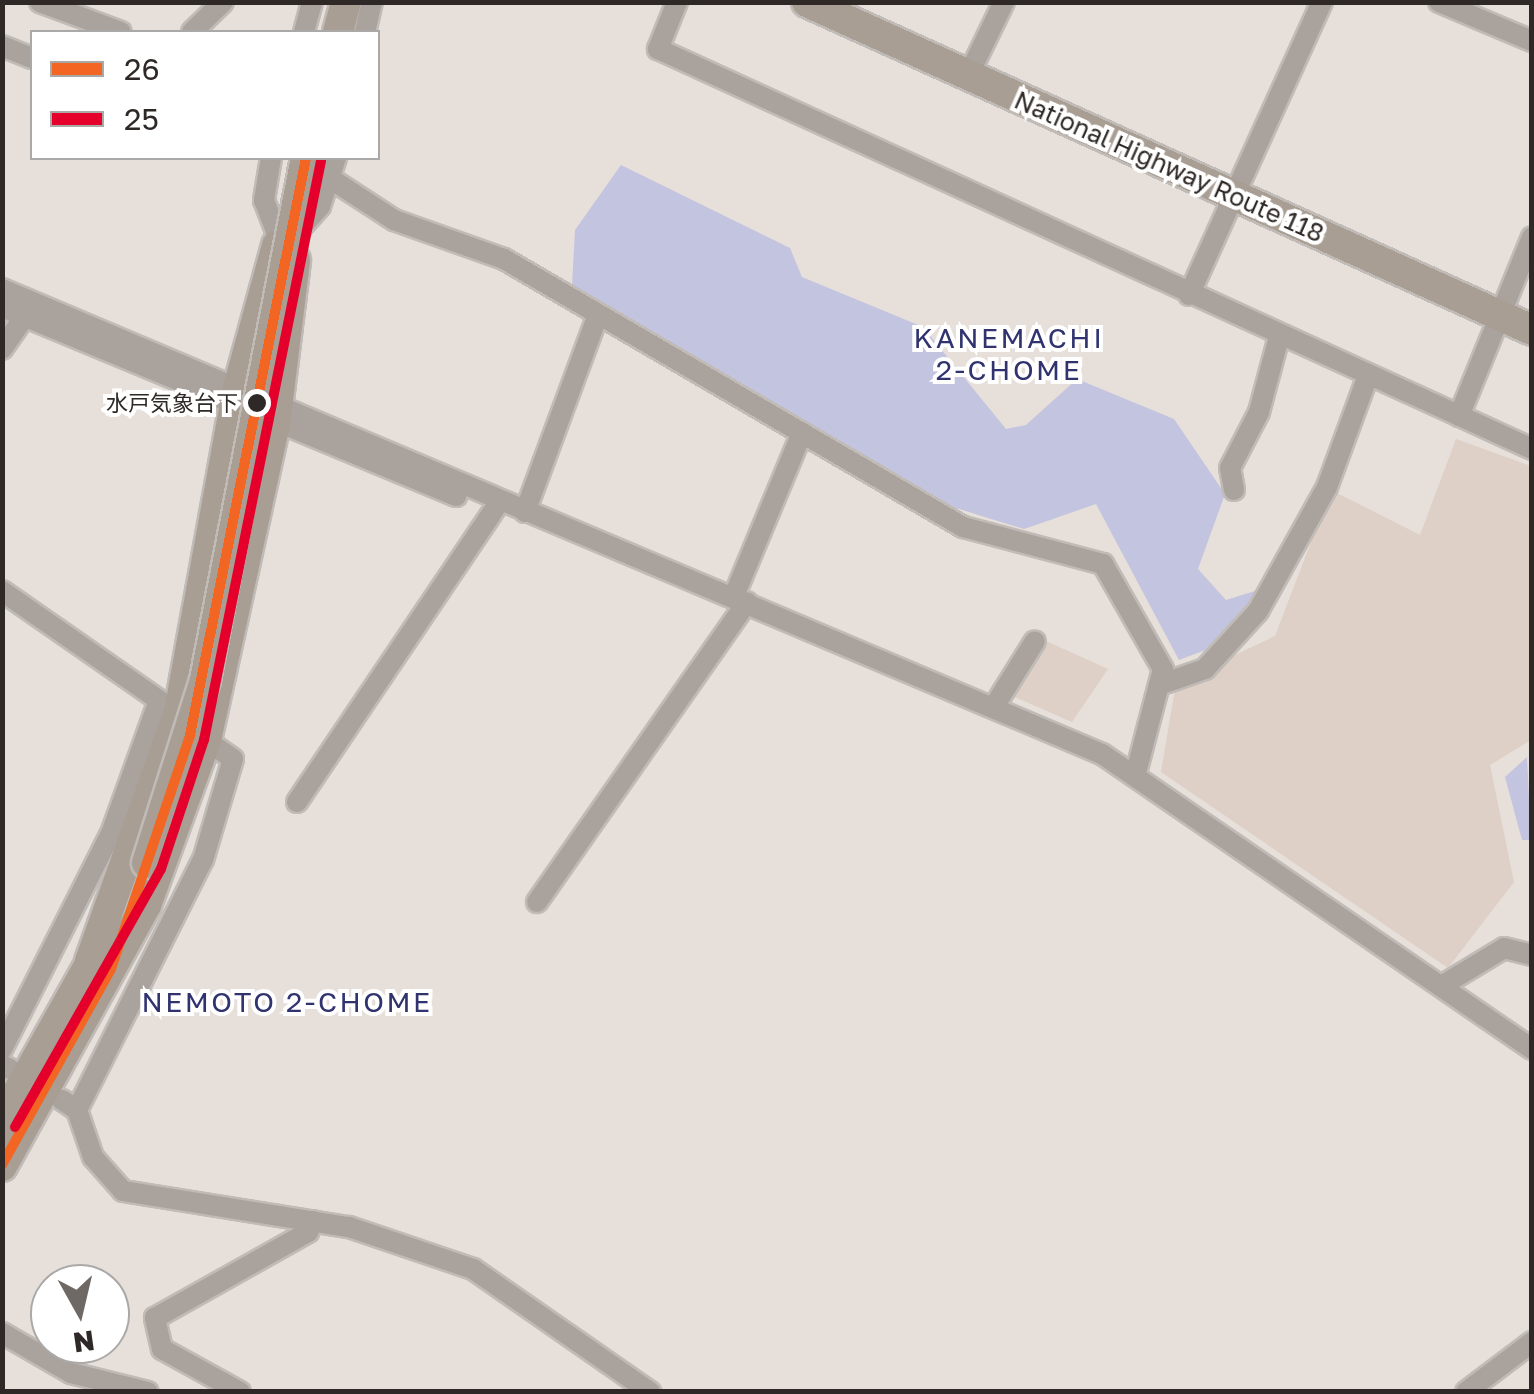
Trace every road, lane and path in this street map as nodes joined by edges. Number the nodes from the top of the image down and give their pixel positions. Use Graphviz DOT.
graph roads {
  1 [pos="40,2"];
  2 [pos="223,2"];
  3 [pos="312,2"];
  4 [pos="345,2"];
  5 [pos="372,2"];
  6 [pos="677,2"];
  7 [pos="807,2"];
  8 [pos="1004,2"];
  9 [pos="1322,2"];
  10 [pos="1439,2"];
  11 [pos="116,30"];
  12 [pos="194,30"];
  13 [pos="305,30"];
  14 [pos="338,30"];
  15 [pos="365,30"];
  16 [pos="1532,41"];
  17 [pos="2,46"];
  18 [pos="30,57"];
  19 [pos="968,76"];
  20 [pos="270,160"];
  21 [pos="304,160"];
  22 [pos="304,160"];
  23 [pos="336,160"];
  24 [pos="331,179"];
  25 [pos="1238,199"];
  26 [pos="287,236"];
  27 [pos="1532,237"];
  28 [pos="2,289"];
  29 [pos="1189,295"];
  30 [pos="2,307"];
  31 [pos="598,315"];
  32 [pos="1499,315"];
  33 [pos="25,316"];
  34 [pos="1532,330"];
  35 [pos="1279,337"];
  36 [pos="2,349"];
  37 [pos="1367,378"];
  38 [pos="236,398"];
  39 [pos="277,415"];
  40 [pos="1459,416"];
  41 [pos="802,434"];
  42 [pos="1532,449"];
  43 [pos="1234,490"];
  44 [pos="495,509"];
  45 [pos="524,512"];
  46 [pos="634,554"];
  47 [pos="2,591"];
  48 [pos="741,599"];
  49 [pos="1035,641"];
  50 [pos="1159,685"];
  51 [pos="995,706"];
  52 [pos="168,708"];
  53 [pos="206,740"];
  54 [pos="1136,773"];
  55 [pos="298,802"];
  56 [pos="537,902"];
  57 [pos="1532,955"];
  58 [pos="100,965"];
  59 [pos="1443,984"];
  60 [pos="1532,1050"];
  61 [pos="5,1061"];
  62 [pos="2,1120"];
  63 [pos="2,1166"];
  64 [pos="313,1221"];
  65 [pos="2,1333"];
  66 [pos="1532,1342"];
  67 [pos="148,1392"];
  68 [pos="240,1392"];
  69 [pos="650,1392"];
  70 [pos="1466,1392"];
  1 -- 11 [label="street"];
  2 -- 12 [label="street"];
  3 -- 13 [label="street"];
  4 -- 14 [label="highway"];
  5 -- 15 [label="street"];
  6 -- 29 [label="street"];
  7 -- 19 [label="highway, National Highway Route 118"];
  8 -- 19 [label="street"];
  9 -- 25 [label="street"];
  10 -- 16 [label="street"];
  17 -- 18 [label="street"];
  19 -- 25 [label="highway, National Highway Route 118"];
  20 -- 26 [label="street"];
  21 -- 26 [label="highway"];
  22 -- 58 [label="highway, bridge"];
  23 -- 24 [label="street"];
  24 -- 26 [label="street"];
  24 -- 31 [label="street"];
  25 -- 29 [label="street"];
  25 -- 32 [label="highway, National Highway Route 118"];
  26 -- 38 [label="highway"];
  26 -- 39 [label="highway"];
  27 -- 32 [label="street"];
  28 -- 38 [label="street"];
  29 -- 35 [label="street"];
  30 -- 33 [label="street"];
  31 -- 41 [label="street"];
  31 -- 45 [label="street"];
  32 -- 34 [label="highway, National Highway Route 118"];
  32 -- 40 [label="street"];
  33 -- 36 [label="street"];
  33 -- 38 [label="street"];
  35 -- 37 [label="street"];
  35 -- 43 [label="street"];
  37 -- 40 [label="street"];
  37 -- 50 [label="street"];
  38 -- 39 [label="street"];
  38 -- 52 [label="highway"];
  39 -- 44 [label="street"];
  39 -- 45 [label="street"];
  39 -- 53 [label="highway"];
  40 -- 42 [label="street"];
  41 -- 48 [label="street"];
  41 -- 50 [label="street"];
  44 -- 46 [label="street"];
  44 -- 55 [label="street"];
  45 -- 46 [label="street"];
  46 -- 48 [label="street"];
  47 -- 52 [label="street"];
  48 -- 51 [label="street"];
  48 -- 56 [label="street"];
  49 -- 51 [label="street"];
  50 -- 54 [label="street"];
  51 -- 54 [label="street"];
  52 -- 58 [label="highway"];
  52 -- 61 [label="street"];
  53 -- 58 [label="highway"];
  53 -- 64 [label="street"];
  54 -- 59 [label="street"];
  57 -- 59 [label="street"];
  58 -- 62 [label="highway"];
  58 -- 63 [label="highway"];
  59 -- 60 [label="street"];
  64 -- 68 [label="street"];
  64 -- 69 [label="street"];
  65 -- 67 [label="street"];
  66 -- 70 [label="street"];
}
